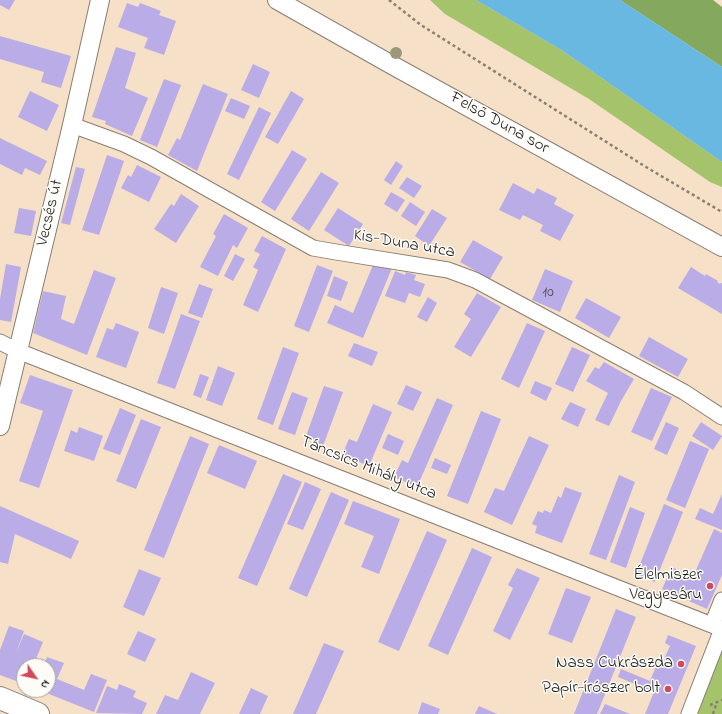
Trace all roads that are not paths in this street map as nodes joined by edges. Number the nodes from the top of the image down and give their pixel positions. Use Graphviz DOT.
graph roads {
  1 [pos="100,0"];
  2 [pos="277,0"];
  3 [pos="72,125"];
  4 [pos="722,247"];
  5 [pos="0,342"];
  6 [pos="18,351"];
  7 [pos="722,417"];
  8 [pos="0,426"];
  9 [pos="722,600"];
  10 [pos="718,628"];
  11 [pos="0,698"];
  12 [pos="38,714"];
  13 [pos="689,714"];
  1 -- 3 [label="street, Vecsés út"];
  2 -- 4 [label="street, Felső Duna sor"];
  3 -- 6 [label="street, Vecsés út"];
  3 -- 7 [label="street, Kis-Duna utca"];
  5 -- 6 [label="street, Táncsics Mihály utca"];
  6 -- 8 [label="street, Vecsés út"];
  6 -- 10 [label="street, Táncsics Mihály utca"];
  9 -- 10 [label="street"];
  10 -- 13 [label="street"];
  11 -- 12 [label="main road"];
}
